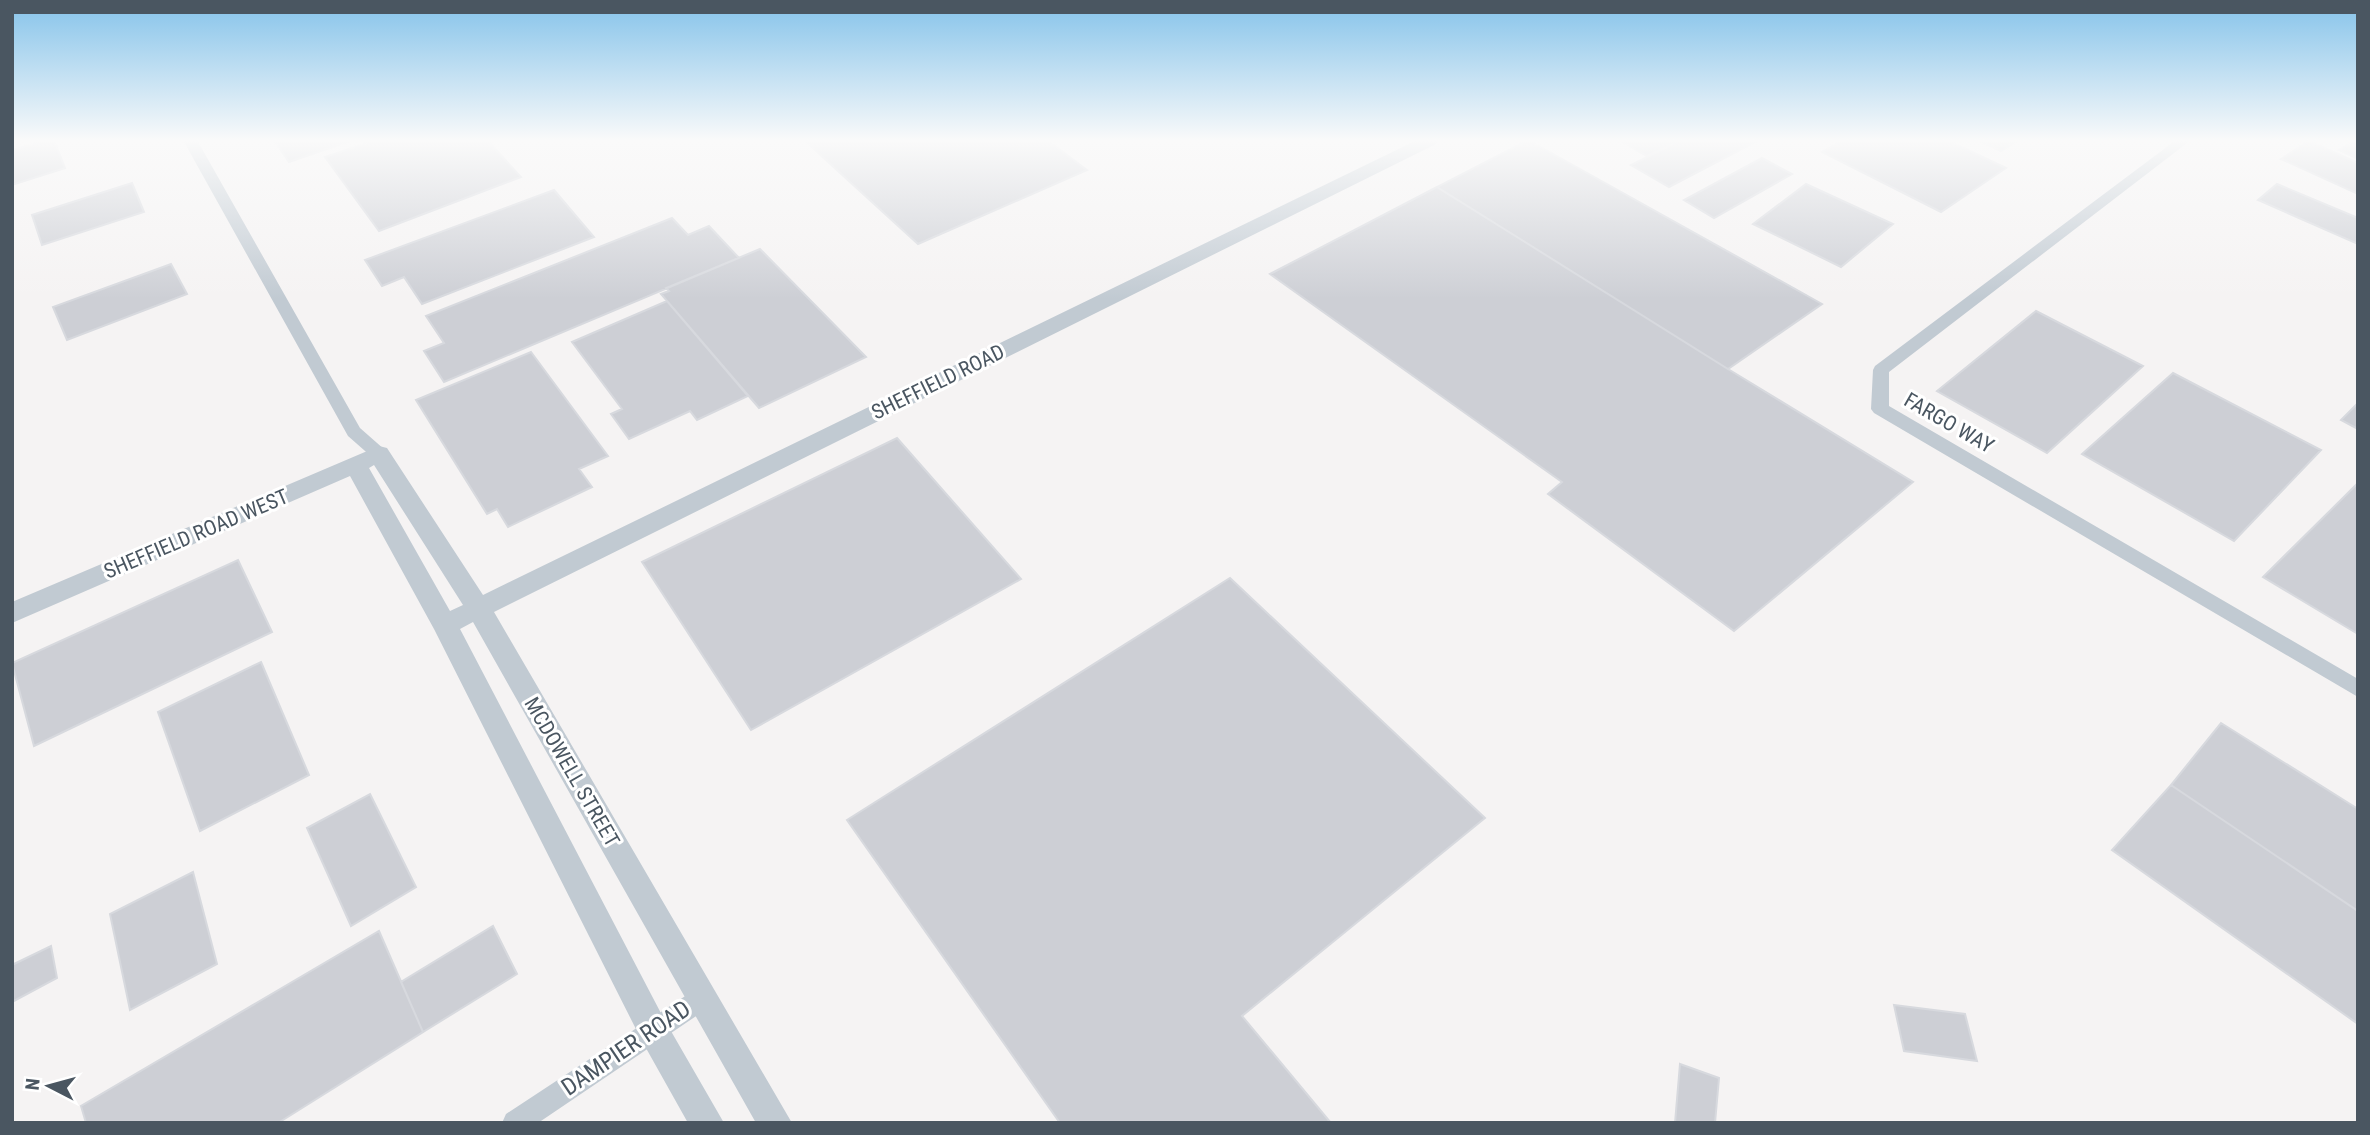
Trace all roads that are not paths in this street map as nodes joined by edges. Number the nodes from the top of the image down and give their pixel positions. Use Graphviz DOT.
graph roads {
  1 [pos="220,193"];
  2 [pos="1322,193"];
  3 [pos="2114,193"];
  4 [pos="368,459"];
  5 [pos="478,608"];
  6 [pos="12,613"];
  7 [pos="445,625"];
  8 [pos="2358,689"];
  9 [pos="702,997"];
  10 [pos="653,1030"];
  11 [pos="515,1123"];
  12 [pos="707,1123"];
  13 [pos="775,1123"];
  1 -- 4 [label="street, MCDOWELL STREET"];
  2 -- 5 [label="street, SHEFFIELD ROAD"];
  3 -- 8 [label="street, FARGO WAY"];
  4 -- 5 [label="street, MCDOWELL STREET"];
  4 -- 6 [label="street, SHEFFIELD ROAD WEST"];
  4 -- 7 [label="street, MCDOWELL STREET"];
  5 -- 7 [label="street, SHEFFIELD ROAD"];
  5 -- 9 [label="street, MCDOWELL STREET"];
  7 -- 10 [label="street, MCDOWELL STREET"];
  9 -- 10 [label="street, DAMPIER ROAD"];
  9 -- 13 [label="street, MCDOWELL STREET"];
  10 -- 11 [label="street, DAMPIER ROAD"];
  10 -- 12 [label="street, MCDOWELL STREET"];
}
